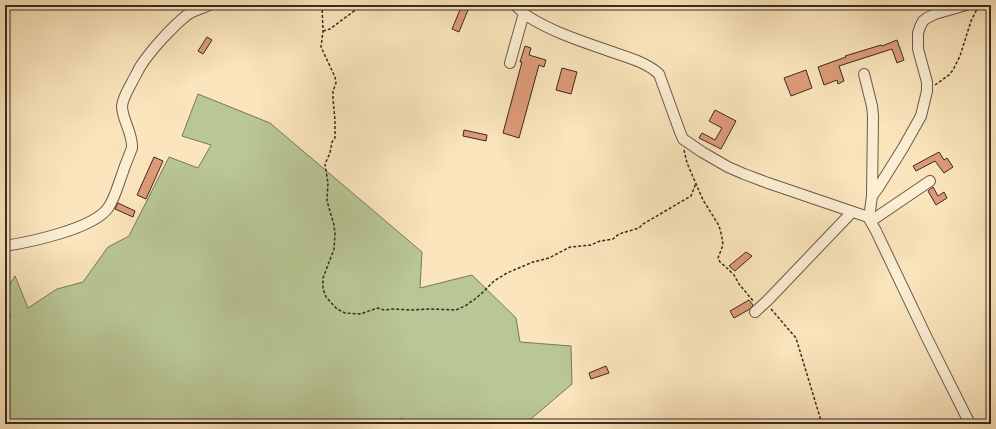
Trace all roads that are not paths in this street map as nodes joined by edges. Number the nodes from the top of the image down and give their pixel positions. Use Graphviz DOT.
graph roads {
  1 [pos="210,5"];
  2 [pos="515,5"];
  3 [pos="966,5"];
  4 [pos="524,13"];
  5 [pos="510,63"];
  6 [pos="864,74"];
  7 [pos="930,181"];
  8 [pos="872,196"];
  9 [pos="852,212"];
  10 [pos="869,219"];
  11 [pos="5,246"];
  12 [pos="757,310"];
  13 [pos="970,424"];
  1 -- 11 [label="street"];
  2 -- 4 [label="street"];
  3 -- 8 [label="street"];
  4 -- 5 [label="street"];
  4 -- 9 [label="street"];
  6 -- 8 [label="street"];
  7 -- 10 [label="street"];
  8 -- 10 [label="street"];
  9 -- 10 [label="street"];
  9 -- 12 [label="street"];
  10 -- 13 [label="street"];
}
